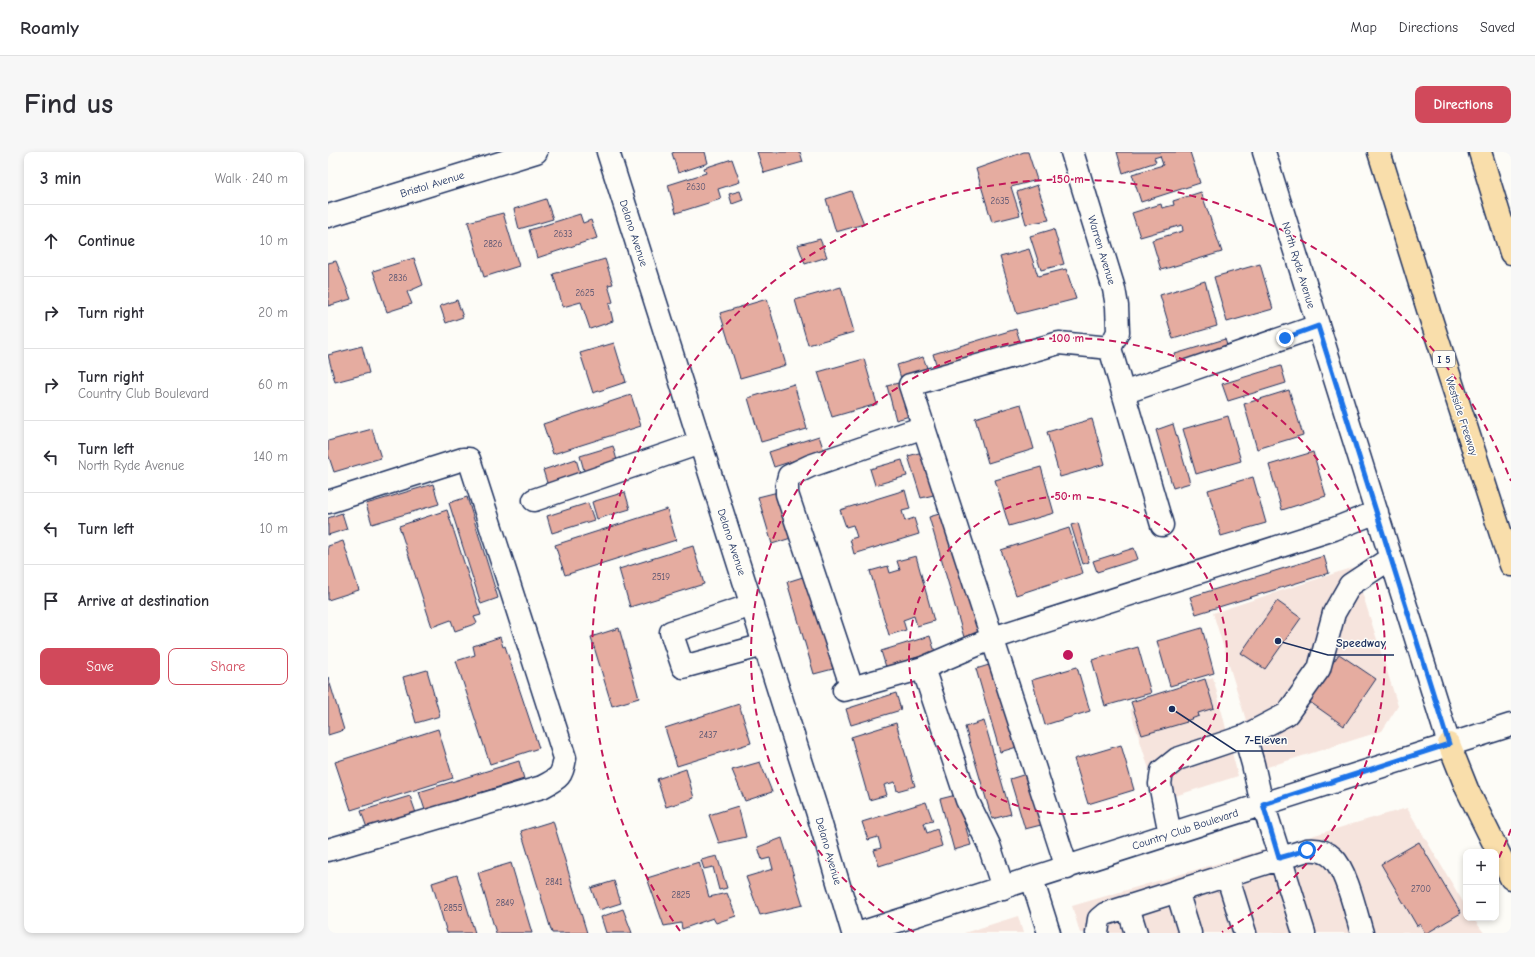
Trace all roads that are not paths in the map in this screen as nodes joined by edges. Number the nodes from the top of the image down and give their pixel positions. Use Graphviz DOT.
graph roads {
  1 [pos="536,152"];
  2 [pos="608,152"];
  3 [pos="1072,152"];
  4 [pos="1264,152"];
  5 [pos="1379,152"];
  6 [pos="1480,152"];
  7 [pos="328,216"];
  8 [pos="1511,253"];
  9 [pos="1318,326"];
  10 [pos="1110,348"];
  11 [pos="1123,393"];
  12 [pos="924,427"];
  13 [pos="700,443"];
  14 [pos="534,500"];
  15 [pos="328,502"];
  16 [pos="1377,512"];
  17 [pos="1162,524"];
  18 [pos="1391,558"];
  19 [pos="1511,565"];
  20 [pos="752,605"];
  21 [pos="993,638"];
  22 [pos="764,645"];
  23 [pos="923,668"];
  24 [pos="1511,725"];
  25 [pos="1245,736"];
  26 [pos="1449,744"];
  27 [pos="1263,804"];
  28 [pos="1170,834"];
  29 [pos="328,850"];
  30 [pos="1279,858"];
  31 [pos="1068,868"];
  32 [pos="1227,875"];
  33 [pos="1511,878"];
  34 [pos="1032,879"];
  35 [pos="1002,888"];
  36 [pos="1177,891"];
  37 [pos="1128,907"];
  38 [pos="1098,926"];
  39 [pos="853,933"];
  40 [pos="860,933"];
  41 [pos="1049,933"];
  42 [pos="1136,933"];
  43 [pos="1190,933"];
  44 [pos="1245,933"];
  45 [pos="1304,933"];
  46 [pos="1362,933"];
  1 -- 7 [label="street, Bristol Avenue"];
  2 -- 13 [label="street, Delano Avenue"];
  3 -- 10 [label="street, Warren Avenue"];
  4 -- 9 [label="street, North Ryde Avenue"];
  5 -- 19 [label="highway, Westside Freeway / I 5"];
  6 -- 8 [label="highway"];
  9 -- 11 [label="street"];
  9 -- 16 [label="street, North Ryde Avenue"];
  10 -- 11 [label="street"];
  10 -- 12 [label="street"];
  11 -- 17 [label="street"];
  12 -- 21 [label="street"];
  12 -- 23 [label="street"];
  13 -- 14 [label="street"];
  13 -- 20 [label="street, Delano Avenue"];
  15 -- 29 [label="street"];
  16 -- 18 [label="street, North Ryde Avenue"];
  16 -- 21 [label="street"];
  18 -- 25 [label="street"];
  18 -- 26 [label="street, North Ryde Avenue"];
  20 -- 22 [label="street, Delano Avenue"];
  20 -- 22 [label="street"];
  21 -- 23 [label="street"];
  21 -- 31 [label="street"];
  22 -- 39 [label="street, Delano Avenue"];
  23 -- 35 [label="street"];
  24 -- 26 [label="street, Country Club Boulevard"];
  25 -- 27 [label="street"];
  25 -- 28 [label="street"];
  26 -- 27 [label="street, Country Club Boulevard"];
  26 -- 33 [label="highway"];
  27 -- 28 [label="street, Country Club Boulevard"];
  27 -- 30 [label="street"];
  28 -- 31 [label="street, Country Club Boulevard"];
  30 -- 32 [label="street"];
  30 -- 45 [label="street"];
  30 -- 46 [label="street"];
  31 -- 34 [label="street, Country Club Boulevard"];
  32 -- 36 [label="street"];
  32 -- 44 [label="street"];
  34 -- 35 [label="street, Country Club Boulevard"];
  34 -- 41 [label="street"];
  35 -- 40 [label="street, Country Club Boulevard"];
  36 -- 37 [label="street"];
  36 -- 43 [label="street"];
  37 -- 38 [label="street"];
  37 -- 42 [label="street"];
}
